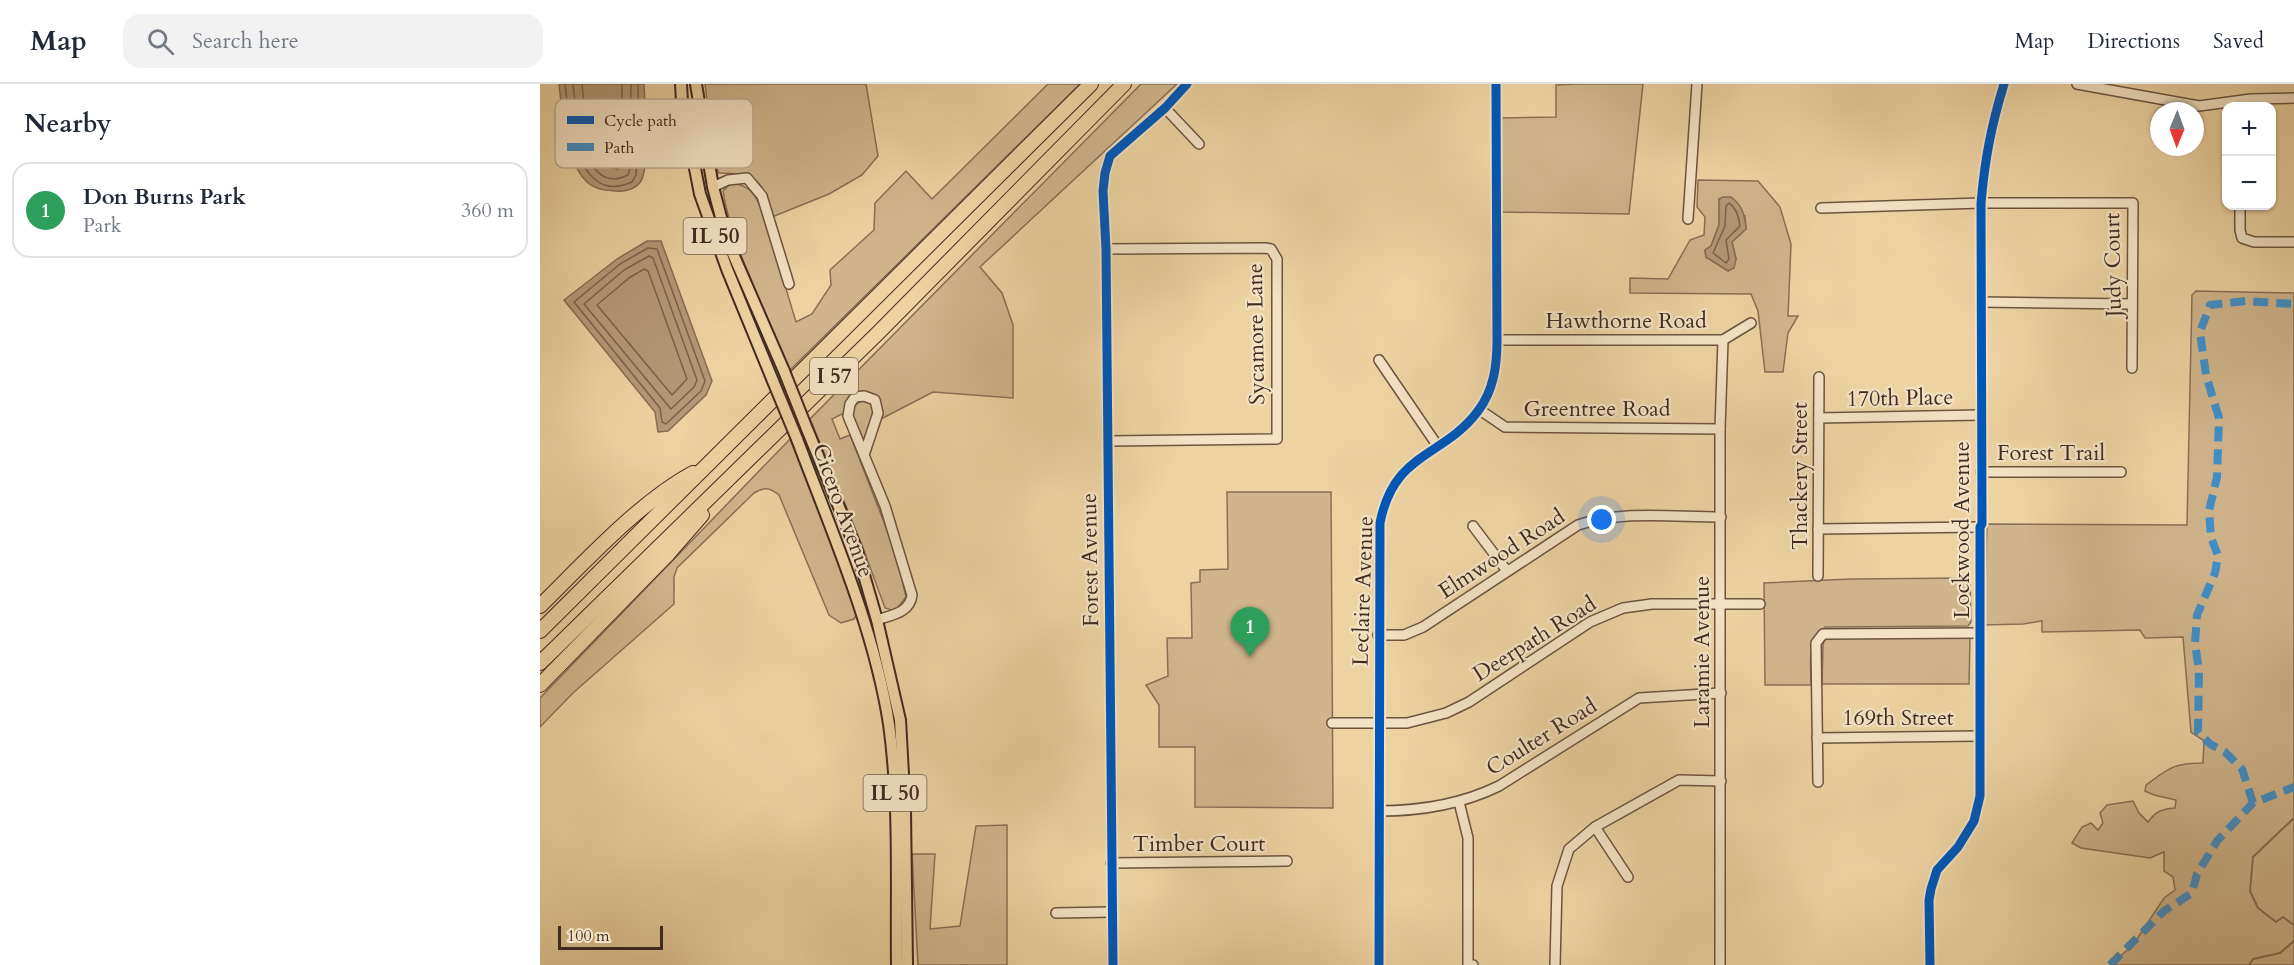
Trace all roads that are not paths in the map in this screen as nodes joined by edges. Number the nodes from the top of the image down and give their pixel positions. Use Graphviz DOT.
graph roads {
  1 [pos="681,84"];
  2 [pos="696,84"];
  3 [pos="1091,84"];
  4 [pos="1124,84"];
  5 [pos="1187,84"];
  6 [pos="1496,84"];
  7 [pos="1697,84"];
  8 [pos="2004,84"];
  9 [pos="2077,84"];
  10 [pos="682,99"];
  11 [pos="698,99"];
  12 [pos="2294,99"];
  13 [pos="2254,102"];
  14 [pos="2222,104"];
  15 [pos="1165,108"];
  16 [pos="1199,144"];
  17 [pos="695,168"];
  18 [pos="710,168"];
  19 [pos="713,187"];
  20 [pos="1982,203"];
  21 [pos="1821,208"];
  22 [pos="2240,210"];
  23 [pos="1688,219"];
  24 [pos="2294,242"];
  25 [pos="1106,249"];
  26 [pos="789,284"];
  27 [pos="1981,302"];
  28 [pos="2132,304"];
  29 [pos="1751,322"];
  30 [pos="1497,340"];
  31 [pos="1723,340"];
  32 [pos="1379,360"];
  33 [pos="2132,368"];
  34 [pos="1819,377"];
  35 [pos="1480,410"];
  36 [pos="1981,415"];
  37 [pos="1819,418"];
  38 [pos="779,429"];
  39 [pos="1720,429"];
  40 [pos="1108,441"];
  41 [pos="1437,445"];
  42 [pos="864,455"];
  43 [pos="706,467"];
  44 [pos="1981,472"];
  45 [pos="2121,472"];
  46 [pos="1721,517"];
  47 [pos="1473,526"];
  48 [pos="1980,527"];
  49 [pos="1818,529"];
  50 [pos="1507,571"];
  51 [pos="1818,576"];
  52 [pos="1720,604"];
  53 [pos="1760,604"];
  54 [pos="540,606"];
  55 [pos="877,620"];
  56 [pos="864,625"];
  57 [pos="540,631"];
  58 [pos="1980,633"];
  59 [pos="1378,635"];
  60 [pos="540,663"];
  61 [pos="540,687"];
  62 [pos="1721,693"];
  63 [pos="1332,723"];
  64 [pos="1379,723"];
  65 [pos="1979,736"];
  66 [pos="1817,738"];
  67 [pos="1721,781"];
  68 [pos="1818,782"];
  69 [pos="1459,802"];
  70 [pos="1379,811"];
  71 [pos="1595,827"];
  72 [pos="1287,861"];
  73 [pos="1112,863"];
  74 [pos="1628,877"];
  75 [pos="1112,912"];
  76 [pos="1056,913"];
  77 [pos="897,965"];
  78 [pos="907,965"];
  79 [pos="1113,965"];
  80 [pos="1379,965"];
  81 [pos="1468,965"];
  82 [pos="1473,965"];
  83 [pos="1555,965"];
  84 [pos="1720,965"];
  85 [pos="1930,965"];
  1 -- 10 [label="main road, Cicero Avenue / IL 50, bridge"];
  2 -- 11 [label="main road, Cicero Avenue / IL 50"];
  3 -- 43 [label="highway, I 57"];
  4 -- 38 [label="highway, I 57"];
  5 -- 15 [label="street"];
  6 -- 30 [label="street, Leclaire Avenue"];
  7 -- 23 [label="street"];
  8 -- 20 [label="street, Lockwood Avenue"];
  9 -- 14 [label="street"];
  12 -- 13 [label="street"];
  15 -- 16 [label="street"];
  15 -- 25 [label="street, Forest Avenue"];
  17 -- 56 [label="main road, Cicero Avenue / IL 50, bridge"];
  18 -- 19 [label="main road, Cicero Avenue / IL 50"];
  19 -- 26 [label="street"];
  19 -- 55 [label="main road, Cicero Avenue / IL 50, bridge"];
  20 -- 21 [label="street"];
  20 -- 27 [label="street, Lockwood Avenue"];
  20 -- 28 [label="street, Judy Court"];
  22 -- 24 [label="street"];
  25 -- 40 [label="street, Forest Avenue"];
  25 -- 40 [label="street, Sycamore Lane"];
  27 -- 28 [label="street"];
  27 -- 36 [label="street, Lockwood Avenue"];
  28 -- 33 [label="street, Judy Court"];
  29 -- 31 [label="street, Hawthorne Road"];
  30 -- 31 [label="street, Hawthorne Road"];
  30 -- 35 [label="street, Leclaire Avenue"];
  31 -- 39 [label="street, Laramie Avenue"];
  32 -- 41 [label="street"];
  34 -- 37 [label="street, Thackery Street"];
  35 -- 39 [label="street, Greentree Road"];
  35 -- 41 [label="street, Leclaire Avenue"];
  36 -- 37 [label="street, 170th Place"];
  36 -- 44 [label="street, Lockwood Avenue"];
  37 -- 49 [label="street, Thackery Street"];
  38 -- 60 [label="highway, I 57"];
  38 -- 61 [label="highway"];
  39 -- 46 [label="street, Laramie Avenue"];
  40 -- 73 [label="street, Forest Avenue"];
  41 -- 59 [label="street, Leclaire Avenue"];
  42 -- 42 [label="street"];
  42 -- 55 [label="street"];
  43 -- 54 [label="highway"];
  43 -- 57 [label="highway, I 57"];
  44 -- 45 [label="street, Forest Trail"];
  44 -- 48 [label="street, Lockwood Avenue"];
  46 -- 50 [label="street, Elmwood Road"];
  46 -- 52 [label="street, Laramie Avenue"];
  47 -- 50 [label="street"];
  48 -- 49 [label="street"];
  48 -- 58 [label="street, Lockwood Avenue"];
  49 -- 51 [label="street, Thackery Street"];
  50 -- 59 [label="street, Elmwood Road"];
  52 -- 53 [label="street, Deerpath Road"];
  52 -- 62 [label="street, Laramie Avenue"];
  52 -- 64 [label="street, Deerpath Road"];
  55 -- 56 [label="main road"];
  55 -- 78 [label="main road, Cicero Avenue / IL 50"];
  56 -- 77 [label="main road, Cicero Avenue / IL 50"];
  58 -- 65 [label="street, Lockwood Avenue"];
  58 -- 66 [label="street"];
  59 -- 64 [label="street, Leclaire Avenue"];
  62 -- 67 [label="street, Laramie Avenue"];
  62 -- 69 [label="street, Coulter Road"];
  63 -- 64 [label="street, Deerpath Road"];
  64 -- 70 [label="street, Leclaire Avenue"];
  65 -- 66 [label="street, 169th Street"];
  65 -- 85 [label="street, Lockwood Avenue"];
  66 -- 68 [label="street"];
  67 -- 71 [label="street"];
  67 -- 84 [label="street, Laramie Avenue"];
  69 -- 70 [label="street, Coulter Road"];
  69 -- 81 [label="street"];
  70 -- 80 [label="street, Leclaire Avenue"];
  71 -- 74 [label="street"];
  71 -- 83 [label="street"];
  72 -- 73 [label="street, Timber Court"];
  73 -- 75 [label="street, Forest Avenue"];
  75 -- 76 [label="street"];
  75 -- 79 [label="street, Forest Avenue"];
  81 -- 82 [label="street"];
}
